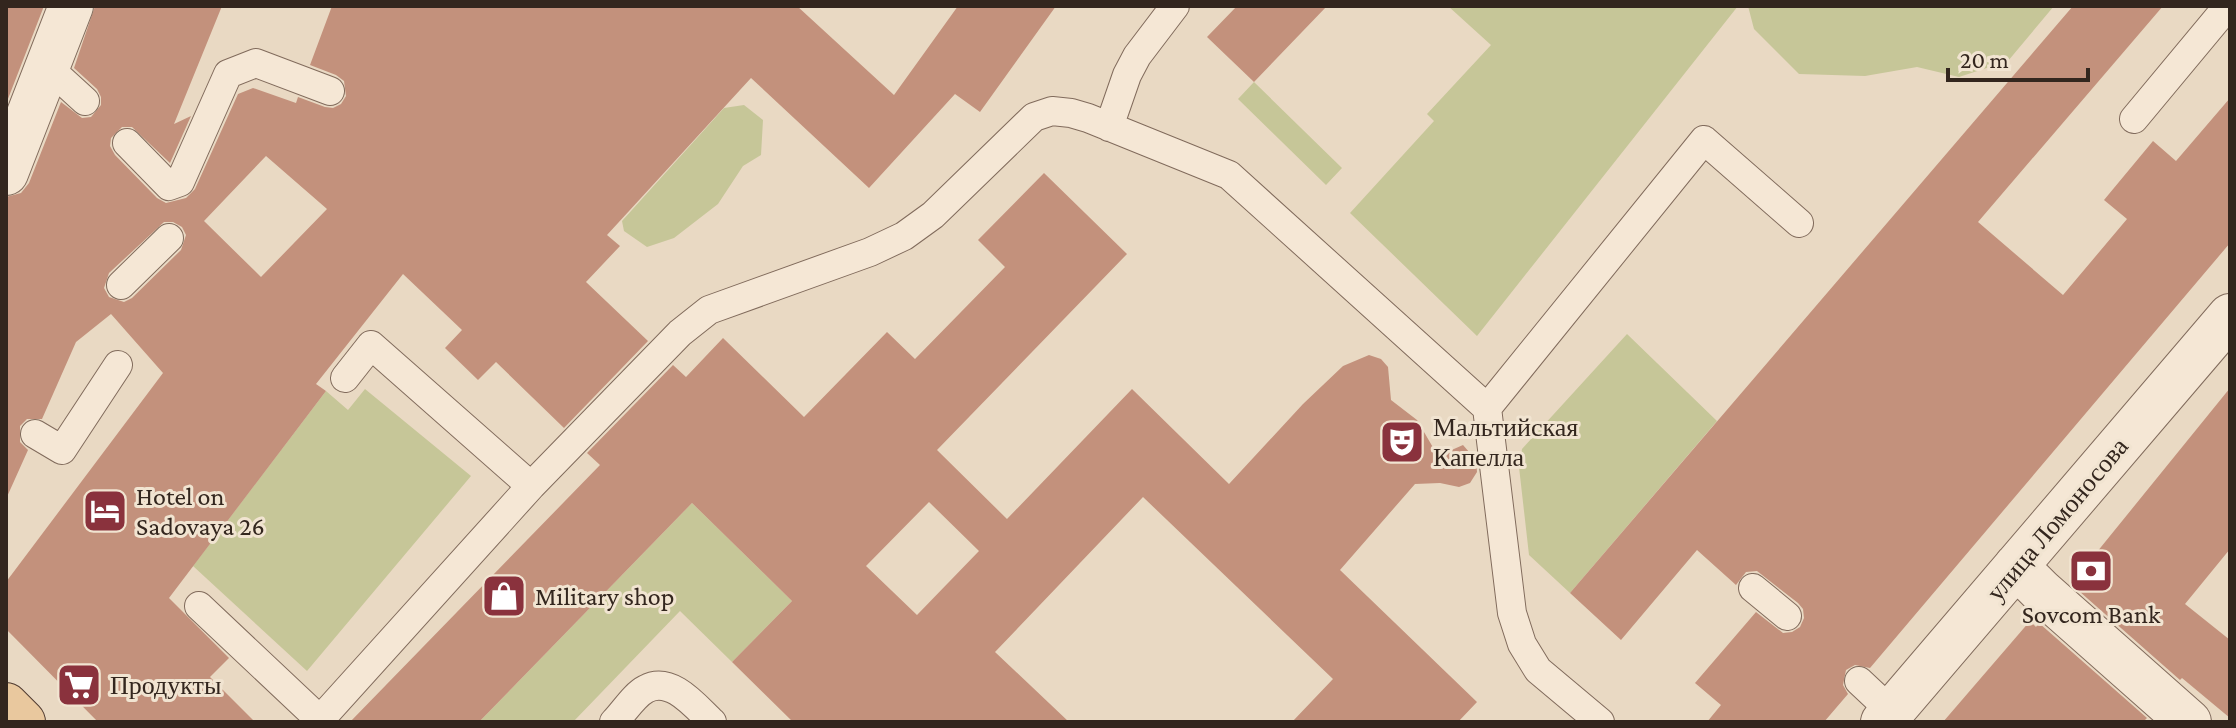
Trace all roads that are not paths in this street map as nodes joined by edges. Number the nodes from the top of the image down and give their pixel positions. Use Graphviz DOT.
graph roads {
  1 [pos="71,6"];
  2 [pos="1175,6"];
  3 [pos="2228,6"];
  4 [pos="46,73"];
  5 [pos="330,91"];
  6 [pos="85,101"];
  7 [pos="2134,119"];
  8 [pos="1109,127"];
  9 [pos="127,143"];
  10 [pos="6,173"];
  11 [pos="1799,223"];
  12 [pos="169,238"];
  13 [pos="121,285"];
  14 [pos="2230,316"];
  15 [pos="118,365"];
  16 [pos="345,378"];
  17 [pos="1487,408"];
  18 [pos="35,434"];
  19 [pos="531,486"];
  20 [pos="2016,566"];
  21 [pos="1753,588"];
  22 [pos="199,606"];
  23 [pos="1787,616"];
  24 [pos="1859,681"];
  25 [pos="6,705"];
  26 [pos="1888,717"];
  27 [pos="319,721"];
  28 [pos="1597,721"];
  29 [pos="23,722"];
  30 [pos="614,722"];
  31 [pos="712,722"];
  32 [pos="2189,722"];
  1 -- 4 [label="street"];
  2 -- 8 [label="lane"];
  3 -- 7 [label="lane"];
  4 -- 6 [label="lane"];
  4 -- 10 [label="street"];
  5 -- 9 [label="lane"];
  8 -- 17 [label="lane"];
  8 -- 19 [label="lane"];
  11 -- 17 [label="lane"];
  12 -- 13 [label="lane"];
  14 -- 20 [label="street, улица Ломоносова"];
  15 -- 18 [label="lane"];
  16 -- 19 [label="lane"];
  17 -- 28 [label="lane"];
  19 -- 27 [label="lane"];
  20 -- 26 [label="street, улица Ломоносова"];
  20 -- 32 [label="street"];
  21 -- 23 [label="lane"];
  22 -- 27 [label="lane"];
  24 -- 26 [label="lane"];
  25 -- 29 [label="main road"];
  30 -- 31 [label="lane"];
}
